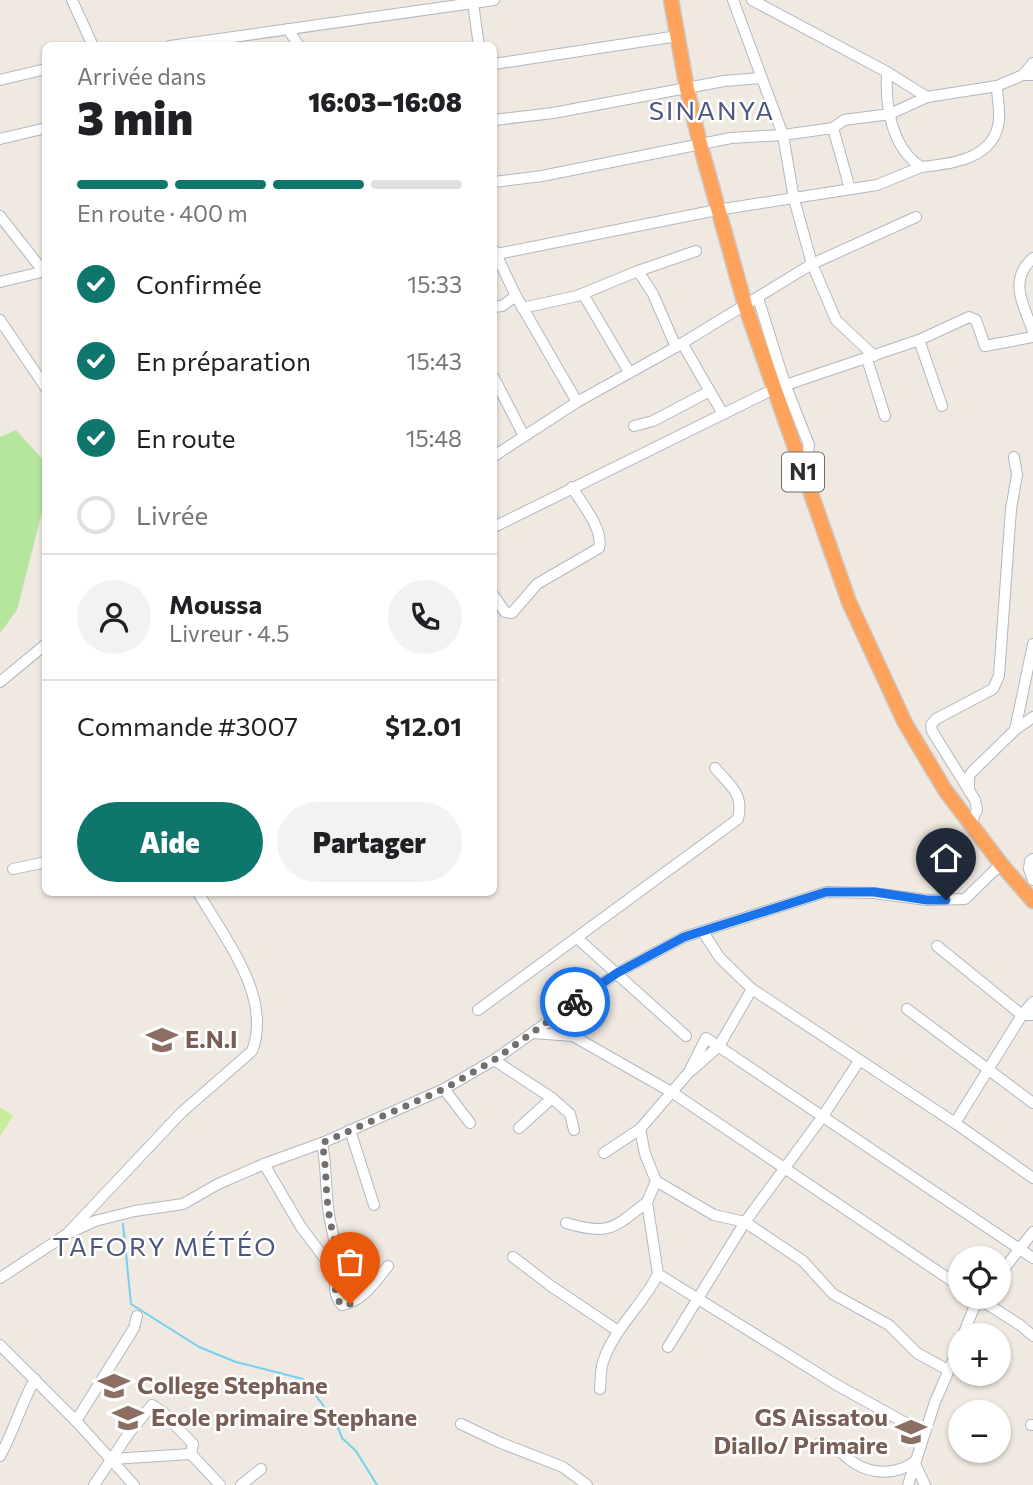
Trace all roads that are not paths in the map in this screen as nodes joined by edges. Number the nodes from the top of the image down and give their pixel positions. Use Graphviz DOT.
graph roads {
  1 [pos="72,0"];
  2 [pos="494,0"];
  3 [pos="671,0"];
  4 [pos="733,0"];
  5 [pos="752,0"];
  6 [pos="472,3"];
  7 [pos="288,29"];
  8 [pos="678,36"];
  9 [pos="91,42"];
  10 [pos="199,42"];
  11 [pos="296,42"];
  12 [pos="478,42"];
  13 [pos="1033,63"];
  14 [pos="497,64"];
  15 [pos="42,70"];
  16 [pos="887,72"];
  17 [pos="1028,75"];
  18 [pos="761,78"];
  19 [pos="0,80"];
  20 [pos="997,86"];
  21 [pos="687,89"];
  22 [pos="927,97"];
  23 [pos="890,114"];
  24 [pos="497,120"];
  25 [pos="833,128"];
  26 [pos="42,129"];
  27 [pos="783,135"];
  28 [pos="0,139"];
  29 [pos="700,144"];
  30 [pos="921,167"];
  31 [pos="497,182"];
  32 [pos="849,189"];
  33 [pos="794,199"];
  34 [pos="717,209"];
  35 [pos="0,216"];
  36 [pos="916,217"];
  37 [pos="696,251"];
  38 [pos="497,252"];
  39 [pos="497,256"];
  40 [pos="1033,258"];
  41 [pos="812,264"];
  42 [pos="42,267"];
  43 [pos="638,271"];
  44 [pos="42,272"];
  45 [pos="0,282"];
  46 [pos="583,294"];
  47 [pos="516,296"];
  48 [pos="758,298"];
  49 [pos="745,306"];
  50 [pos="497,307"];
  51 [pos="522,308"];
  52 [pos="0,320"];
  53 [pos="1033,331"];
  54 [pos="1033,337"];
  55 [pos="919,340"];
  56 [pos="679,345"];
  57 [pos="871,358"];
  58 [pos="629,372"];
  59 [pos="42,382"];
  60 [pos="497,384"];
  61 [pos="779,387"];
  62 [pos="710,391"];
  63 [pos="577,402"];
  64 [pos="942,406"];
  65 [pos="723,414"];
  66 [pos="885,416"];
  67 [pos="634,426"];
  68 [pos="524,436"];
  69 [pos="497,454"];
  70 [pos="1014,457"];
  71 [pos="572,487"];
  72 [pos="497,525"];
  73 [pos="497,600"];
  74 [pos="1033,644"];
  75 [pos="42,647"];
  76 [pos="0,682"];
  77 [pos="1033,716"];
  78 [pos="1015,730"];
  79 [pos="715,768"];
  80 [pos="965,777"];
  81 [pos="970,825"];
  82 [pos="1033,859"];
  83 [pos="42,863"];
  84 [pos="1001,864"];
  85 [pos="13,869"];
  86 [pos="1033,880"];
  87 [pos="1032,895"];
  88 [pos="200,896"];
  89 [pos="703,932"];
  90 [pos="577,938"];
  91 [pos="937,946"];
  92 [pos="617,973"];
  93 [pos="752,989"];
  94 [pos="1033,1002"];
  95 [pos="907,1009"];
  96 [pos="478,1010"];
  97 [pos="1027,1015"];
  98 [pos="533,1033"];
  99 [pos="686,1036"];
  100 [pos="719,1046"];
  101 [pos="494,1060"];
  102 [pos="859,1061"];
  103 [pos="990,1069"];
  104 [pos="444,1089"];
  105 [pos="673,1093"];
  106 [pos="552,1098"];
  107 [pos="1033,1102"];
  108 [pos="823,1116"];
  109 [pos="470,1123"];
  110 [pos="955,1123"];
  111 [pos="519,1128"];
  112 [pos="640,1129"];
  113 [pos="350,1130"];
  114 [pos="574,1130"];
  115 [pos="322,1143"];
  116 [pos="604,1153"];
  117 [pos="264,1164"];
  118 [pos="784,1167"];
  119 [pos="1033,1178"];
  120 [pos="656,1181"];
  121 [pos="647,1202"];
  122 [pos="374,1205"];
  123 [pos="746,1222"];
  124 [pos="566,1223"];
  125 [pos="1033,1232"];
  126 [pos="67,1234"];
  127 [pos="1020,1250"];
  128 [pos="513,1257"];
  129 [pos="1033,1258"];
  130 [pos="1011,1261"];
  131 [pos="388,1266"];
  132 [pos="335,1272"];
  133 [pos="658,1274"];
  134 [pos="0,1278"];
  135 [pos="948,1278"];
  136 [pos="698,1297"];
  137 [pos="996,1309"];
  138 [pos="137,1316"];
  139 [pos="618,1331"];
  140 [pos="1033,1336"];
  141 [pos="0,1345"];
  142 [pos="668,1348"];
  143 [pos="948,1370"];
  144 [pos="35,1379"];
  145 [pos="600,1389"];
  146 [pos="76,1421"];
  147 [pos="461,1424"];
  148 [pos="924,1433"];
  149 [pos="818,1444"];
  150 [pos="191,1454"];
  151 [pos="0,1456"];
  152 [pos="112,1459"];
  153 [pos="914,1462"];
  154 [pos="261,1469"];
  155 [pos="94,1485"];
  156 [pos="134,1485"];
  157 [pos="220,1485"];
  158 [pos="241,1485"];
  159 [pos="587,1485"];
  160 [pos="908,1485"];
  161 [pos="925,1485"];
  1 -- 9 [label="street"];
  2 -- 6 [label="street"];
  3 -- 8 [label="highway, N1"];
  4 -- 18 [label="street"];
  5 -- 16 [label="street"];
  6 -- 7 [label="street"];
  6 -- 12 [label="street"];
  7 -- 10 [label="street"];
  7 -- 11 [label="street"];
  8 -- 14 [label="street"];
  8 -- 21 [label="highway, N1"];
  13 -- 17 [label="street"];
  15 -- 19 [label="street"];
  16 -- 22 [label="street"];
  16 -- 23 [label="street"];
  17 -- 20 [label="street"];
  18 -- 21 [label="street"];
  18 -- 27 [label="street"];
  20 -- 22 [label="street"];
  20 -- 30 [label="street"];
  21 -- 24 [label="street"];
  21 -- 29 [label="highway, N1"];
  22 -- 23 [label="street"];
  23 -- 25 [label="street"];
  23 -- 30 [label="street"];
  25 -- 27 [label="street"];
  25 -- 32 [label="street"];
  26 -- 28 [label="street"];
  27 -- 29 [label="street"];
  27 -- 33 [label="street"];
  29 -- 31 [label="street"];
  29 -- 34 [label="highway, N1"];
  30 -- 32 [label="street"];
  32 -- 33 [label="street"];
  33 -- 34 [label="street"];
  33 -- 41 [label="street"];
  34 -- 38 [label="street"];
  34 -- 49 [label="highway, N1"];
  35 -- 42 [label="street"];
  36 -- 41 [label="street"];
  37 -- 43 [label="street"];
  39 -- 47 [label="street"];
  40 -- 53 [label="street"];
  41 -- 48 [label="street"];
  41 -- 57 [label="street"];
  43 -- 46 [label="street"];
  43 -- 56 [label="street"];
  44 -- 45 [label="street"];
  46 -- 51 [label="street"];
  46 -- 58 [label="street"];
  47 -- 50 [label="street"];
  47 -- 51 [label="street"];
  48 -- 49 [label="street"];
  48 -- 61 [label="street"];
  49 -- 56 [label="street"];
  49 -- 61 [label="highway, N1"];
  51 -- 63 [label="street"];
  52 -- 59 [label="street"];
  54 -- 55 [label="street"];
  55 -- 57 [label="street"];
  55 -- 64 [label="street"];
  56 -- 58 [label="street"];
  56 -- 62 [label="street"];
  57 -- 61 [label="street"];
  57 -- 66 [label="street"];
  58 -- 63 [label="street"];
  60 -- 68 [label="street"];
  61 -- 65 [label="street"];
  61 -- 81 [label="highway, N1"];
  62 -- 65 [label="street"];
  62 -- 67 [label="street"];
  63 -- 68 [label="street"];
  65 -- 71 [label="street"];
  68 -- 69 [label="street"];
  70 -- 80 [label="street"];
  71 -- 72 [label="street"];
  71 -- 73 [label="street"];
  74 -- 78 [label="street"];
  75 -- 76 [label="street"];
  77 -- 78 [label="street"];
  78 -- 80 [label="street"];
  79 -- 90 [label="street"];
  80 -- 81 [label="street"];
  81 -- 84 [label="highway, N1"];
  82 -- 86 [label="street"];
  83 -- 85 [label="street"];
  84 -- 87 [label="highway, N1"];
  84 -- 89 [label="street"];
  88 -- 126 [label="street"];
  89 -- 92 [label="street"];
  89 -- 93 [label="street"];
  90 -- 92 [label="street"];
  90 -- 96 [label="street"];
  91 -- 97 [label="street"];
  92 -- 98 [label="street"];
  92 -- 99 [label="street"];
  93 -- 100 [label="street"];
  93 -- 102 [label="street"];
  94 -- 97 [label="street"];
  95 -- 103 [label="street"];
  97 -- 103 [label="street"];
  98 -- 101 [label="street"];
  98 -- 105 [label="street"];
  100 -- 105 [label="street"];
  100 -- 108 [label="street"];
  101 -- 104 [label="street"];
  101 -- 106 [label="street"];
  102 -- 108 [label="street"];
  102 -- 110 [label="street"];
  103 -- 107 [label="street"];
  103 -- 110 [label="street"];
  104 -- 109 [label="street"];
  104 -- 113 [label="street"];
  105 -- 112 [label="street"];
  105 -- 118 [label="street"];
  106 -- 111 [label="street"];
  106 -- 114 [label="street"];
  108 -- 118 [label="street"];
  108 -- 127 [label="street"];
  110 -- 119 [label="street"];
  112 -- 116 [label="street"];
  112 -- 120 [label="street"];
  113 -- 115 [label="street"];
  113 -- 122 [label="street"];
  115 -- 117 [label="street"];
  115 -- 132 [label="street"];
  117 -- 126 [label="street"];
  117 -- 132 [label="street"];
  118 -- 123 [label="street"];
  118 -- 135 [label="street"];
  120 -- 121 [label="street"];
  120 -- 123 [label="street"];
  121 -- 124 [label="street"];
  121 -- 133 [label="street"];
  123 -- 136 [label="street"];
  123 -- 143 [label="street"];
  125 -- 127 [label="street"];
  126 -- 134 [label="street"];
  127 -- 129 [label="street"];
  127 -- 130 [label="street"];
  128 -- 139 [label="street"];
  131 -- 132 [label="street"];
  133 -- 136 [label="street"];
  133 -- 139 [label="street"];
  136 -- 142 [label="street"];
  136 -- 148 [label="street"];
  137 -- 140 [label="street"];
  138 -- 146 [label="street"];
  139 -- 145 [label="street"];
  141 -- 144 [label="street"];
  143 -- 148 [label="street"];
  144 -- 146 [label="street"];
  144 -- 151 [label="street"];
  146 -- 152 [label="street"];
  147 -- 159 [label="street"];
  148 -- 153 [label="street"];
  149 -- 153 [label="street"];
  150 -- 152 [label="street"];
  150 -- 152 [label="street"];
  150 -- 157 [label="street"];
  152 -- 155 [label="street"];
  152 -- 156 [label="street"];
  153 -- 160 [label="street"];
  153 -- 161 [label="street"];
  154 -- 158 [label="street"];
}
